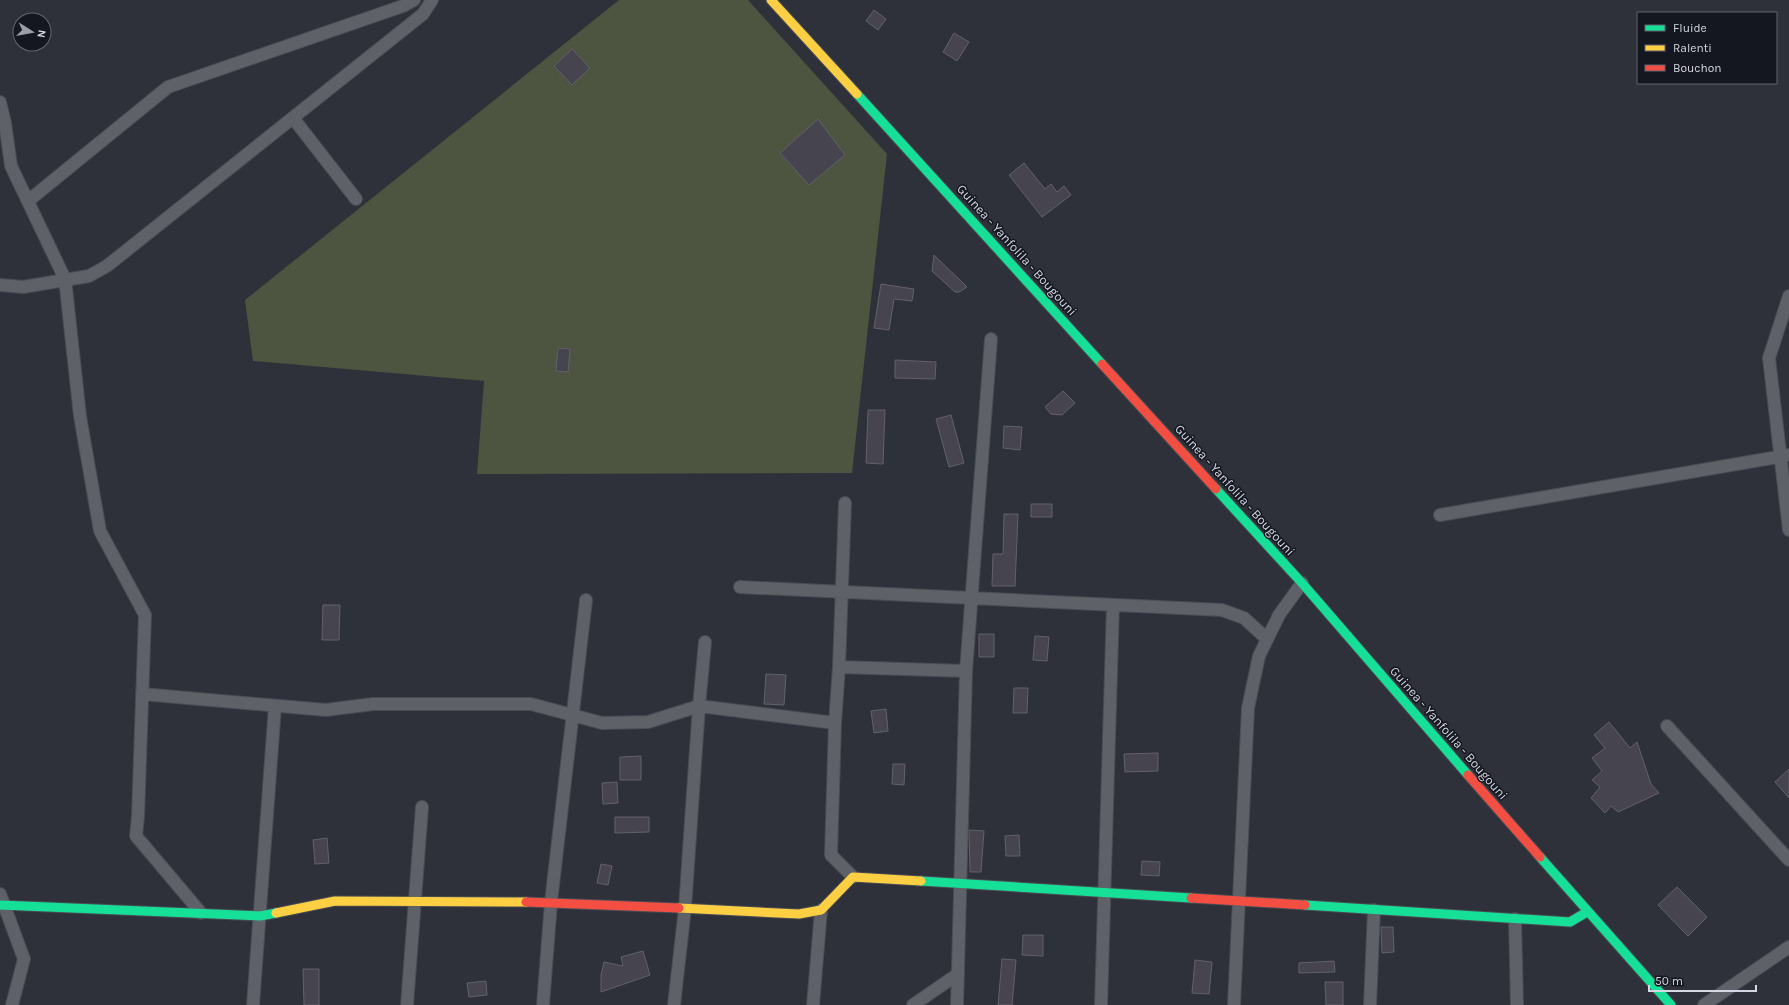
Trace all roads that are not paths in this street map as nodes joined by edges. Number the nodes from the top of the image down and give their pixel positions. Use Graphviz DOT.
graph roads {
  1 [pos="414,0"];
  2 [pos="432,0"];
  3 [pos="771,0"];
  4 [pos="0,102"];
  5 [pos="293,118"];
  6 [pos="0,157"];
  7 [pos="10,166"];
  8 [pos="356,199"];
  9 [pos="28,201"];
  10 [pos="65,279"];
  11 [pos="0,285"];
  12 [pos="1789,296"];
  13 [pos="992,339"];
  14 [pos="1784,456"];
  15 [pos="845,503"];
  16 [pos="1440,515"];
  17 [pos="1789,530"];
  18 [pos="1302,583"];
  19 [pos="740,587"];
  20 [pos="842,591"];
  21 [pos="972,598"];
  22 [pos="586,600"];
  23 [pos="1113,605"];
  24 [pos="1267,639"];
  25 [pos="705,642"];
  26 [pos="839,667"];
  27 [pos="966,671"];
  28 [pos="142,694"];
  29 [pos="275,706"];
  30 [pos="699,706"];
  31 [pos="573,715"];
  32 [pos="834,723"];
  33 [pos="1667,726"];
  34 [pos="422,807"];
  35 [pos="1789,860"];
  36 [pos="853,877"];
  37 [pos="960,884"];
  38 [pos="1103,893"];
  39 [pos="1,901"];
  40 [pos="1239,901"];
  41 [pos="415,902"];
  42 [pos="551,902"];
  43 [pos="685,908"];
  44 [pos="821,910"];
  45 [pos="1374,910"];
  46 [pos="1587,912"];
  47 [pos="201,913"];
  48 [pos="260,916"];
  49 [pos="1516,919"];
  50 [pos="1789,947"];
  51 [pos="958,974"];
  52 [pos="12,1005"];
  53 [pos="253,1005"];
  54 [pos="406,1005"];
  55 [pos="543,1005"];
  56 [pos="674,1005"];
  57 [pos="814,1005"];
  58 [pos="913,1005"];
  59 [pos="957,1005"];
  60 [pos="1100,1005"];
  61 [pos="1234,1005"];
  62 [pos="1370,1005"];
  63 [pos="1517,1005"];
  64 [pos="1671,1005"];
  65 [pos="1704,1005"];
  1 -- 9 [label="street"];
  2 -- 5 [label="street"];
  3 -- 18 [label="street, Guinea - Yanfolila - Bougouni"];
  4 -- 7 [label="street"];
  5 -- 8 [label="street"];
  5 -- 10 [label="street"];
  6 -- 7 [label="street"];
  7 -- 9 [label="street"];
  9 -- 10 [label="street"];
  10 -- 11 [label="street"];
  10 -- 28 [label="street"];
  12 -- 14 [label="street"];
  13 -- 21 [label="street"];
  14 -- 16 [label="street"];
  14 -- 17 [label="street"];
  15 -- 20 [label="street"];
  18 -- 24 [label="street"];
  18 -- 46 [label="street, Guinea - Yanfolila - Bougouni"];
  19 -- 20 [label="street"];
  20 -- 21 [label="street"];
  20 -- 26 [label="street"];
  21 -- 23 [label="street"];
  21 -- 27 [label="street"];
  22 -- 31 [label="street"];
  23 -- 24 [label="street"];
  23 -- 38 [label="street"];
  24 -- 40 [label="street"];
  25 -- 30 [label="street"];
  26 -- 27 [label="street"];
  26 -- 32 [label="street"];
  27 -- 37 [label="street"];
  28 -- 29 [label="street"];
  28 -- 47 [label="street"];
  29 -- 31 [label="street"];
  29 -- 48 [label="street"];
  30 -- 31 [label="street"];
  30 -- 32 [label="street"];
  30 -- 43 [label="street"];
  31 -- 42 [label="street"];
  32 -- 36 [label="street"];
  33 -- 35 [label="street"];
  34 -- 41 [label="street"];
  36 -- 37 [label="street"];
  36 -- 44 [label="street"];
  37 -- 38 [label="street"];
  37 -- 51 [label="street"];
  38 -- 40 [label="street"];
  38 -- 60 [label="street"];
  39 -- 47 [label="street"];
  39 -- 52 [label="street"];
  40 -- 45 [label="street"];
  40 -- 61 [label="street"];
  41 -- 42 [label="street"];
  41 -- 48 [label="street"];
  41 -- 54 [label="street"];
  42 -- 43 [label="street"];
  42 -- 55 [label="street"];
  43 -- 44 [label="street"];
  43 -- 56 [label="street"];
  44 -- 57 [label="street"];
  45 -- 49 [label="street"];
  45 -- 62 [label="street"];
  46 -- 49 [label="street"];
  46 -- 64 [label="street, Guinea - Yanfolila - Bougouni"];
  47 -- 48 [label="street"];
  48 -- 53 [label="street"];
  49 -- 63 [label="street"];
  50 -- 65 [label="street"];
  51 -- 58 [label="street"];
  51 -- 59 [label="street"];
}
